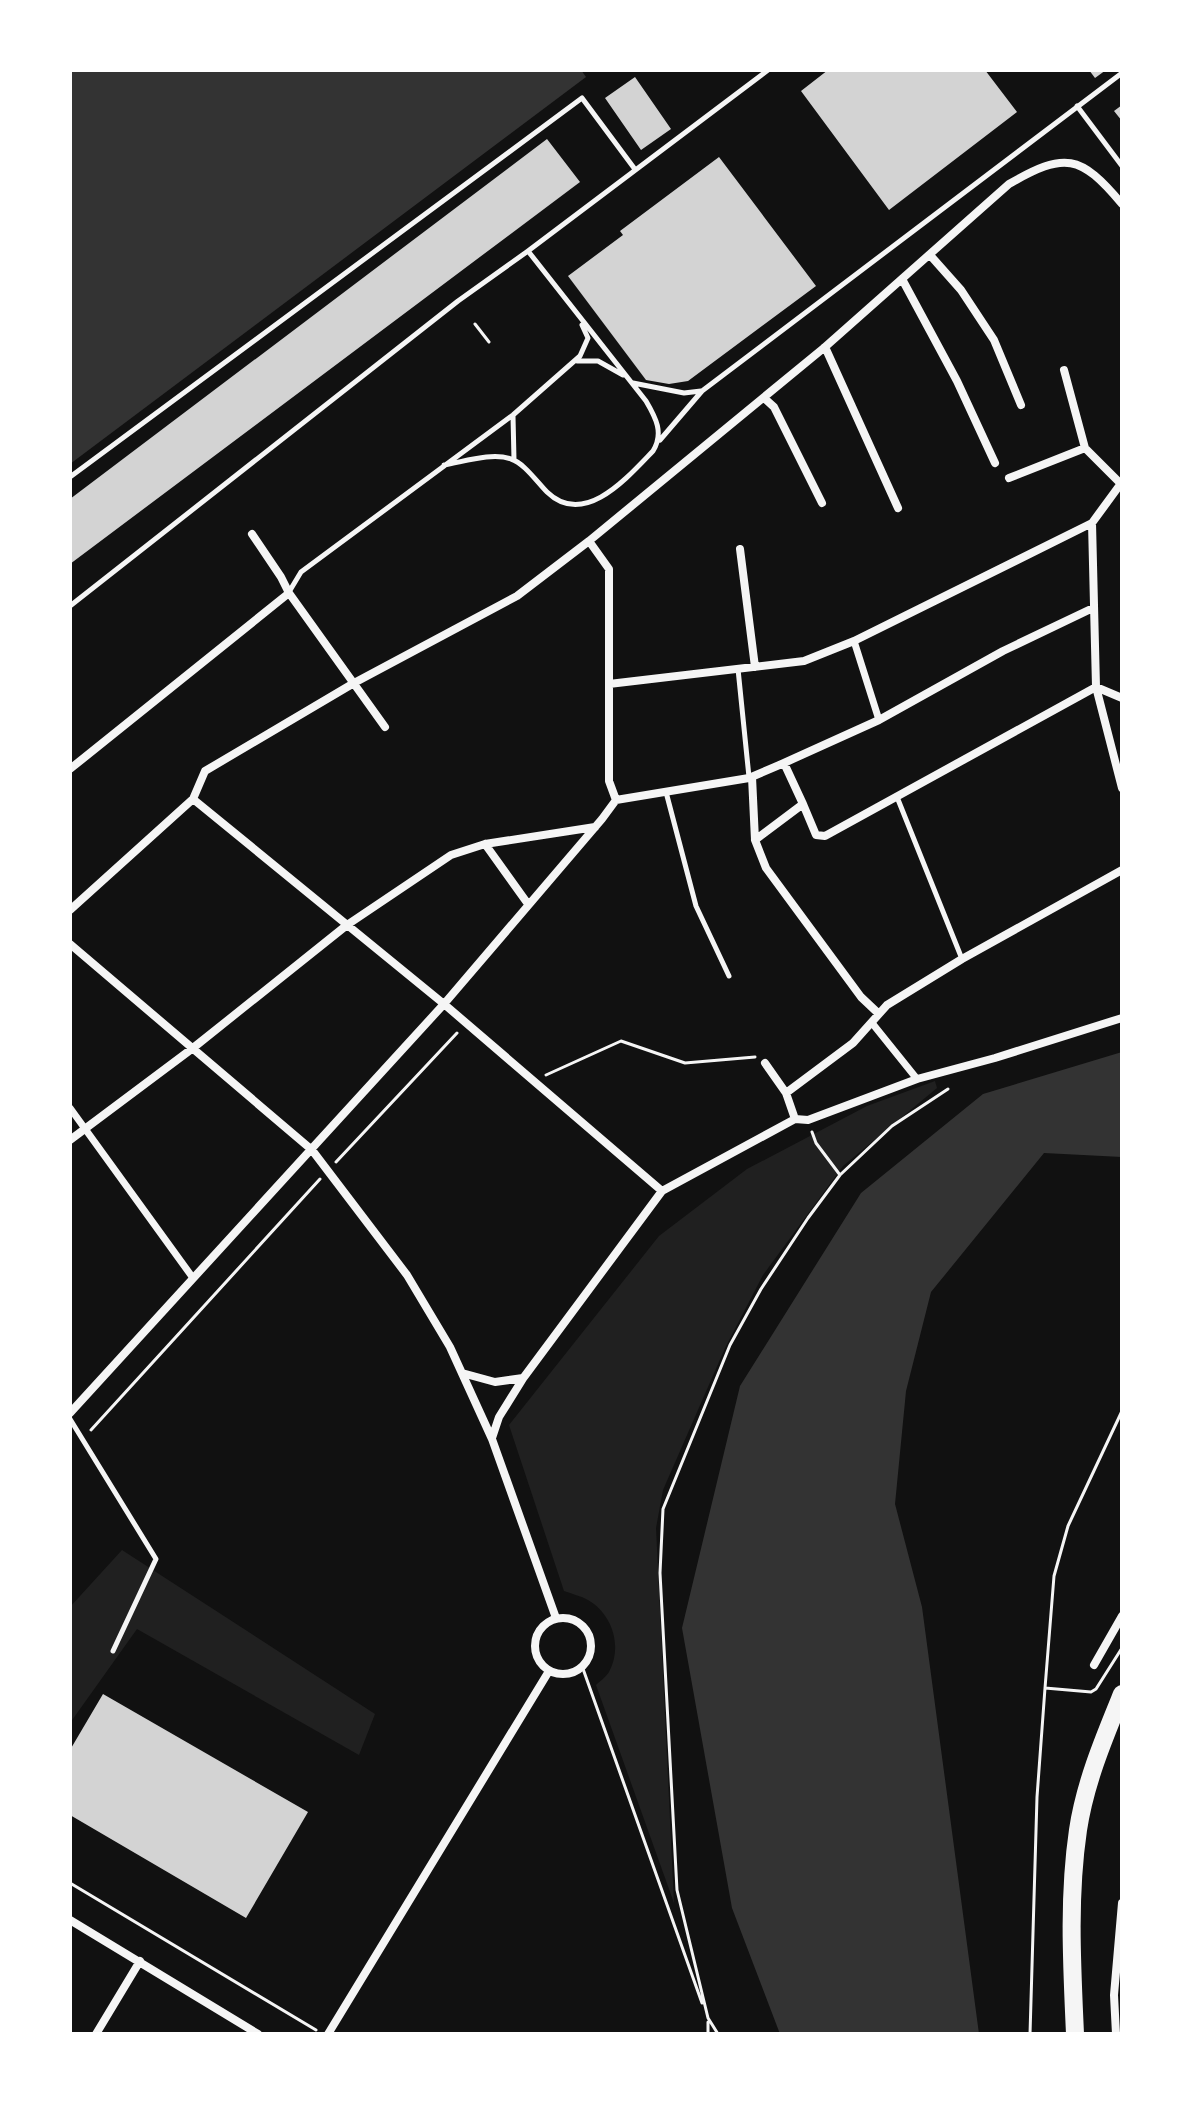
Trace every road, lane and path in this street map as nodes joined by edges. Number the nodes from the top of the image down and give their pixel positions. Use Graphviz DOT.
graph roads {
  1 [pos="768,70"];
  2 [pos="1122,73"];
  3 [pos="1077,106"];
  4 [pos="1122,166"];
  5 [pos="634,168"];
  6 [pos="1122,204"];
  7 [pos="528,251"];
  8 [pos="930,255"];
  9 [pos="902,279"];
  10 [pos="580,320"];
  11 [pos="475,324"];
  12 [pos="489,342"];
  13 [pos="825,347"];
  14 [pos="574,362"];
  15 [pos="1064,370"];
  16 [pos="627,378"];
  17 [pos="633,383"];
  18 [pos="702,391"];
  19 [pos="764,398"];
  20 [pos="1021,405"];
  21 [pos="513,415"];
  22 [pos="659,441"];
  23 [pos="1085,448"];
  24 [pos="514,460"];
  25 [pos="995,463"];
  26 [pos="444,465"];
  27 [pos="70,477"];
  28 [pos="1009,478"];
  29 [pos="1122,483"];
  30 [pos="822,503"];
  31 [pos="898,508"];
  32 [pos="1092,523"];
  33 [pos="252,534"];
  34 [pos="589,541"];
  35 [pos="740,549"];
  36 [pos="289,593"];
  37 [pos="70,606"];
  38 [pos="1093,608"];
  39 [pos="854,641"];
  40 [pos="755,667"];
  41 [pos="738,669"];
  42 [pos="354,683"];
  43 [pos="609,684"];
  44 [pos="1096,687"];
  45 [pos="1122,698"];
  46 [pos="879,720"];
  47 [pos="385,727"];
  48 [pos="784,763"];
  49 [pos="70,769"];
  50 [pos="750,778"];
  51 [pos="1122,788"];
  52 [pos="666,792"];
  53 [pos="897,797"];
  54 [pos="193,799"];
  55 [pos="616,800"];
  56 [pos="803,804"];
  57 [pos="596,827"];
  58 [pos="755,840"];
  59 [pos="485,844"];
  60 [pos="1122,870"];
  61 [pos="528,904"];
  62 [pos="70,910"];
  63 [pos="347,925"];
  64 [pos="70,944"];
  65 [pos="962,959"];
  66 [pos="729,976"];
  67 [pos="444,1004"];
  68 [pos="879,1014"];
  69 [pos="1122,1018"];
  70 [pos="872,1023"];
  71 [pos="465,1024"];
  72 [pos="193,1048"];
  73 [pos="765,1063"];
  74 [pos="917,1079"];
  75 [pos="531,1082"];
  76 [pos="948,1089"];
  77 [pos="786,1093"];
  78 [pos="70,1108"];
  79 [pos="795,1119"];
  80 [pos="808,1120"];
  81 [pos="85,1129"];
  82 [pos="70,1140"];
  83 [pos="312,1150"];
  84 [pos="328,1171"];
  85 [pos="840,1175"];
  86 [pos="662,1191"];
  87 [pos="193,1278"];
  88 [pos="462,1373"];
  89 [pos="524,1377"];
  90 [pos="71,1411"];
  91 [pos="1122,1411"];
  92 [pos="83,1439"];
  93 [pos="492,1439"];
  94 [pos="1122,1616"];
  95 [pos="556,1618"];
  96 [pos="1122,1648"];
  97 [pos="113,1651"];
  98 [pos="1094,1665"];
  99 [pos="582,1666"];
  100 [pos="549,1671"];
  101 [pos="1045,1688"];
  102 [pos="1122,1694"];
  103 [pos="70,1883"];
  104 [pos="1122,1903"];
  105 [pos="70,1920"];
  106 [pos="140,1961"];
  107 [pos="708,2018"];
  108 [pos="96,2034"];
  109 [pos="258,2034"];
  110 [pos="325,2034"];
  111 [pos="708,2034"];
  112 [pos="718,2034"];
  113 [pos="1030,2034"];
  114 [pos="1075,2034"];
  115 [pos="1116,2034"];
  1 -- 5 [label="lane"];
  2 -- 3 [label="lane"];
  3 -- 4 [label="lane"];
  3 -- 18 [label="lane"];
  5 -- 7 [label="lane"];
  5 -- 27 [label="lane"];
  6 -- 8 [label="street"];
  7 -- 10 [label="lane"];
  7 -- 37 [label="lane"];
  8 -- 9 [label="street"];
  8 -- 20 [label="street"];
  9 -- 13 [label="street"];
  9 -- 25 [label="street"];
  10 -- 14 [label="lane"];
  10 -- 16 [label="lane"];
  11 -- 12 [label="path"];
  13 -- 19 [label="street"];
  13 -- 31 [label="street"];
  14 -- 16 [label="lane"];
  14 -- 21 [label="lane"];
  15 -- 23 [label="street"];
  16 -- 17 [label="lane"];
  17 -- 18 [label="lane"];
  17 -- 22 [label="lane"];
  18 -- 22 [label="lane"];
  19 -- 30 [label="street"];
  19 -- 34 [label="street"];
  21 -- 24 [label="lane"];
  21 -- 26 [label="lane"];
  22 -- 24 [label="lane"];
  23 -- 28 [label="street"];
  23 -- 29 [label="street"];
  24 -- 26 [label="lane"];
  26 -- 36 [label="lane"];
  29 -- 32 [label="street"];
  32 -- 38 [label="street"];
  32 -- 39 [label="street"];
  33 -- 36 [label="street"];
  34 -- 42 [label="street"];
  34 -- 43 [label="street"];
  35 -- 40 [label="street"];
  36 -- 42 [label="street"];
  36 -- 49 [label="street"];
  38 -- 44 [label="street"];
  38 -- 46 [label="street"];
  39 -- 40 [label="street"];
  39 -- 46 [label="street"];
  40 -- 41 [label="street"];
  41 -- 43 [label="street"];
  41 -- 50 [label="lane"];
  42 -- 47 [label="street"];
  42 -- 54 [label="street"];
  43 -- 55 [label="street"];
  44 -- 45 [label="street"];
  44 -- 51 [label="street"];
  44 -- 53 [label="street"];
  46 -- 48 [label="street"];
  48 -- 50 [label="street"];
  48 -- 56 [label="street"];
  50 -- 52 [label="street"];
  50 -- 58 [label="street"];
  52 -- 55 [label="street"];
  52 -- 66 [label="lane"];
  53 -- 56 [label="street"];
  53 -- 65 [label="lane"];
  54 -- 62 [label="street"];
  54 -- 63 [label="street"];
  55 -- 57 [label="street"];
  56 -- 58 [label="street"];
  57 -- 59 [label="street"];
  57 -- 61 [label="street"];
  58 -- 68 [label="street"];
  59 -- 61 [label="street"];
  59 -- 63 [label="street"];
  60 -- 65 [label="street"];
  61 -- 67 [label="street"];
  63 -- 67 [label="street"];
  63 -- 72 [label="street"];
  64 -- 72 [label="street"];
  65 -- 68 [label="street"];
  67 -- 71 [label="street"];
  67 -- 83 [label="street"];
  68 -- 70 [label="street"];
  69 -- 74 [label="street"];
  70 -- 74 [label="street"];
  70 -- 77 [label="street"];
  71 -- 75 [label="street"];
  71 -- 84 [label="path"];
  72 -- 81 [label="street"];
  72 -- 83 [label="street"];
  73 -- 75 [label="path"];
  73 -- 77 [label="street"];
  74 -- 80 [label="street"];
  75 -- 86 [label="street"];
  76 -- 85 [label="path"];
  77 -- 79 [label="street"];
  78 -- 81 [label="street"];
  79 -- 80 [label="street"];
  79 -- 86 [label="street"];
  80 -- 85 [label="path"];
  81 -- 82 [label="street"];
  81 -- 87 [label="street"];
  83 -- 84 [label="street"];
  83 -- 87 [label="street"];
  84 -- 88 [label="street"];
  84 -- 92 [label="path"];
  85 -- 107 [label="path"];
  86 -- 89 [label="street"];
  87 -- 90 [label="street"];
  88 -- 89 [label="street"];
  88 -- 93 [label="street"];
  89 -- 93 [label="street"];
  90 -- 92 [label="lane"];
  91 -- 101 [label="path"];
  92 -- 97 [label="lane"];
  93 -- 95 [label="street"];
  94 -- 98 [label="street"];
  95 -- 99 [label="street"];
  95 -- 100 [label="street"];
  96 -- 101 [label="path"];
  99 -- 100 [label="street"];
  99 -- 107 [label="path"];
  100 -- 110 [label="street"];
  101 -- 113 [label="path"];
  102 -- 114 [label="highway"];
  103 -- 110 [label="path"];
  104 -- 115 [label="street"];
  105 -- 106 [label="street"];
  106 -- 108 [label="street"];
  106 -- 109 [label="street"];
  107 -- 111 [label="path"];
  107 -- 112 [label="path"];
}
